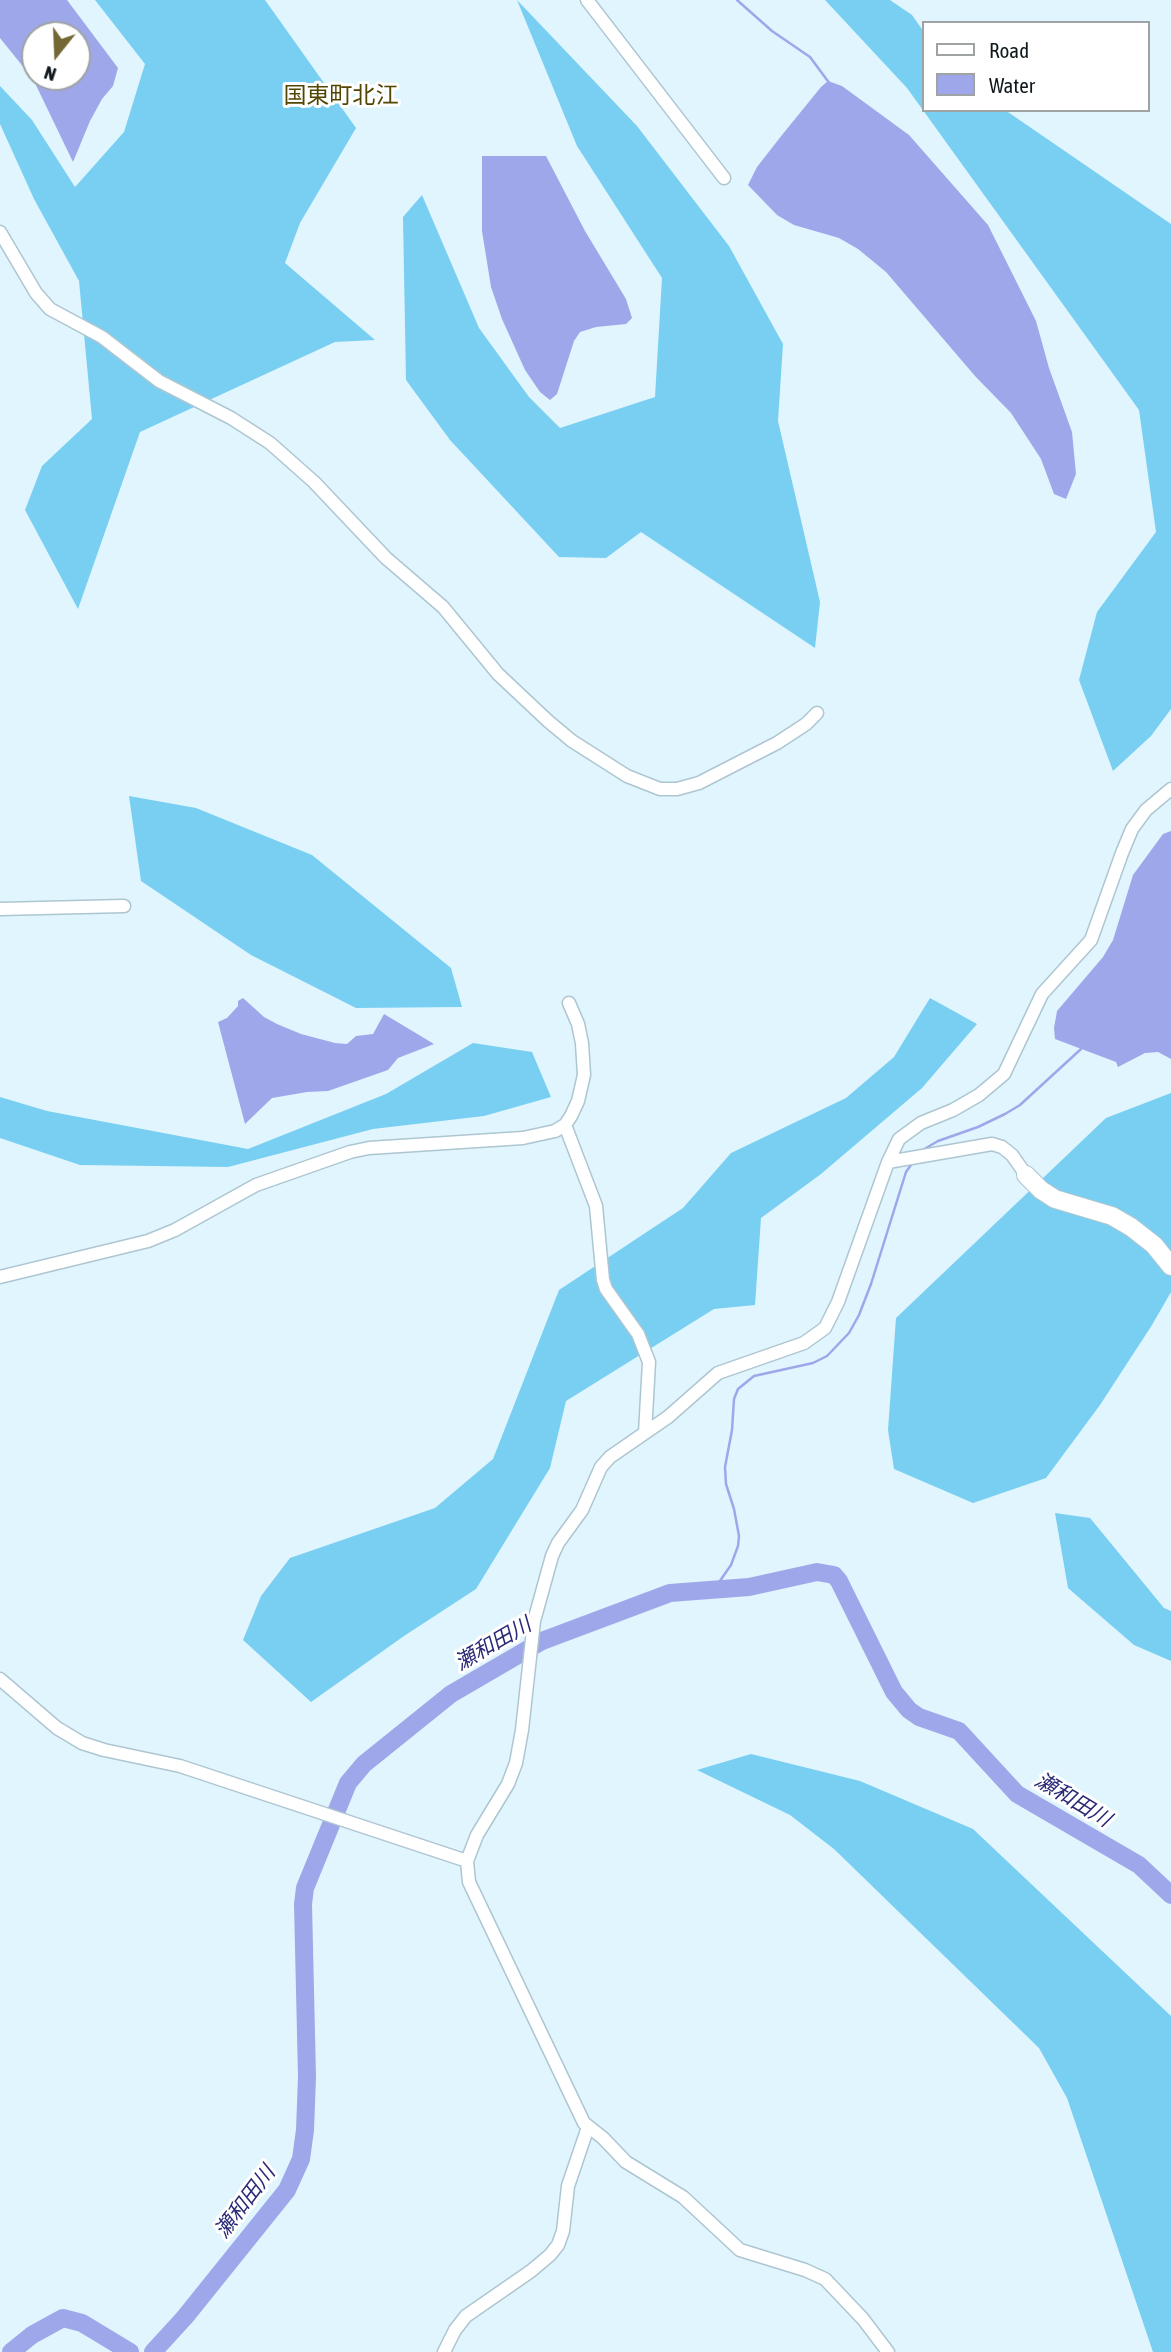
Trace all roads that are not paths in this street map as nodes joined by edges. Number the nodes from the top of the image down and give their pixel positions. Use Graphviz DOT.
graph roads {
  1 [pos="587,0"];
  2 [pos="724,178"];
  3 [pos="0,232"];
  4 [pos="817,713"];
  5 [pos="1171,789"];
  6 [pos="124,906"];
  7 [pos="0,909"];
  8 [pos="569,1003"];
  9 [pos="565,1125"];
  10 [pos="888,1161"];
  11 [pos="1026,1175"];
  12 [pos="1171,1266"];
  13 [pos="0,1277"];
  14 [pos="645,1433"];
  15 [pos="0,1679"];
  16 [pos="467,1861"];
  17 [pos="588,2127"];
  18 [pos="444,2352"];
  19 [pos="888,2352"];
  1 -- 2 [label="street"];
  3 -- 4 [label="street"];
  5 -- 10 [label="street"];
  6 -- 7 [label="street"];
  8 -- 9 [label="street"];
  9 -- 13 [label="street"];
  9 -- 14 [label="street"];
  10 -- 11 [label="street"];
  10 -- 14 [label="street"];
  11 -- 12 [label="street"];
  14 -- 16 [label="street"];
  15 -- 16 [label="street"];
  16 -- 17 [label="street"];
  17 -- 18 [label="street"];
  17 -- 19 [label="street"];
}
